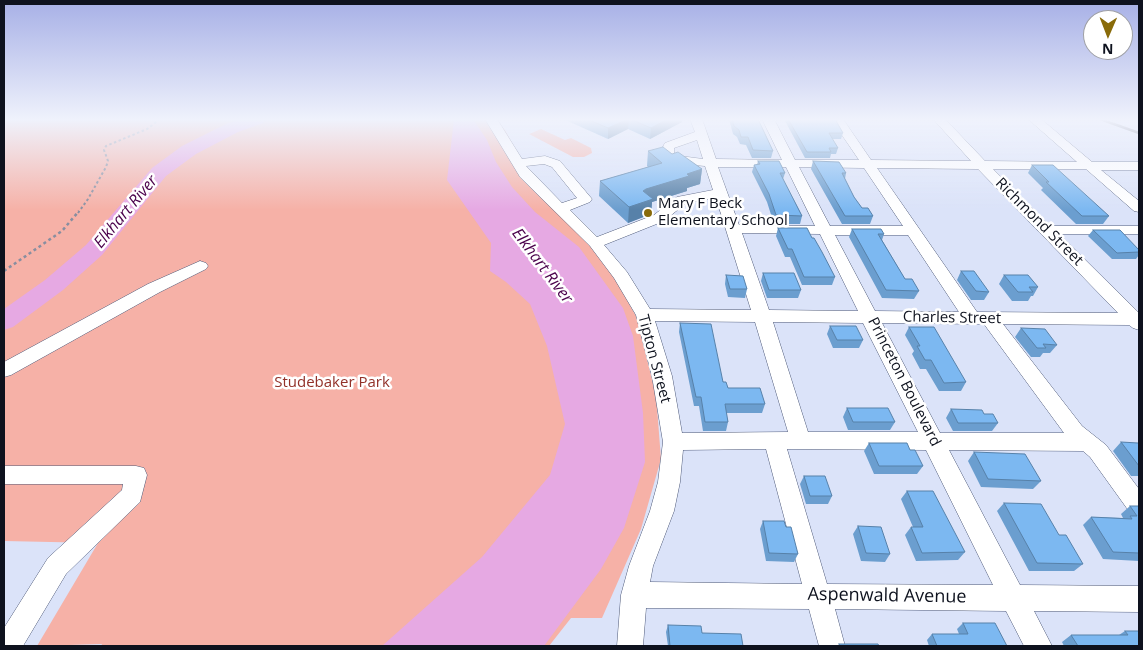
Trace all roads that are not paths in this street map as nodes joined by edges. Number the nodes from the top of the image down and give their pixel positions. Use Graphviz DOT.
graph roads {
  1 [pos="509,149"];
  2 [pos="668,149"];
  3 [pos="706,149"];
  4 [pos="784,149"];
  5 [pos="857,149"];
  6 [pos="967,149"];
  7 [pos="1070,149"];
  8 [pos="517,163"];
  9 [pos="710,163"];
  10 [pos="791,164"];
  11 [pos="866,164"];
  12 [pos="981,164"];
  13 [pos="1089,165"];
  14 [pos="1139,166"];
  15 [pos="720,193"];
  16 [pos="1139,208"];
  17 [pos="560,209"];
  18 [pos="733,229"];
  19 [pos="825,229"];
  20 [pos="1046,230"];
  21 [pos="1139,230"];
  22 [pos="912,231"];
  23 [pos="595,243"];
  24 [pos="200,266"];
  25 [pos="645,315"];
  26 [pos="762,316"];
  27 [pos="870,317"];
  28 [pos="981,318"];
  29 [pos="1138,321"];
  30 [pos="4,370"];
  31 [pos="774,440"];
  32 [pos="801,441"];
  33 [pos="934,441"];
  34 [pos="673,442"];
  35 [pos="1086,442"];
  36 [pos="4,475"];
  37 [pos="1139,507"];
  38 [pos="634,595"];
  39 [pos="817,595"];
  40 [pos="1013,598"];
  41 [pos="1139,599"];
  42 [pos="8,646"];
  43 [pos="630,646"];
  44 [pos="832,646"];
  45 [pos="1038,646"];
  1 -- 8 [label="street, Tipton Street"];
  2 -- 9 [label="street"];
  3 -- 9 [label="street"];
  4 -- 10 [label="street, Princeton Boulevard"];
  5 -- 11 [label="street"];
  6 -- 12 [label="street, Richmond Street"];
  7 -- 13 [label="street"];
  8 -- 17 [label="street, Tipton Street"];
  8 -- 17 [label="street"];
  9 -- 10 [label="street"];
  9 -- 15 [label="street"];
  10 -- 11 [label="street"];
  10 -- 19 [label="street, Princeton Boulevard"];
  11 -- 12 [label="street"];
  11 -- 22 [label="street"];
  12 -- 13 [label="street"];
  12 -- 20 [label="street, Richmond Street"];
  13 -- 14 [label="street"];
  13 -- 16 [label="street"];
  15 -- 18 [label="street"];
  15 -- 23 [label="street"];
  17 -- 23 [label="street, Tipton Street"];
  18 -- 19 [label="street"];
  18 -- 26 [label="street"];
  19 -- 22 [label="street"];
  19 -- 27 [label="street, Princeton Boulevard"];
  20 -- 21 [label="street"];
  20 -- 29 [label="street, Richmond Street"];
  22 -- 28 [label="street"];
  23 -- 25 [label="street, Tipton Street"];
  24 -- 30 [label="street"];
  25 -- 26 [label="street, Charles Street"];
  25 -- 34 [label="street, Tipton Street"];
  26 -- 27 [label="street, Charles Street"];
  26 -- 32 [label="street"];
  27 -- 28 [label="street, Charles Street"];
  27 -- 33 [label="street, Princeton Boulevard"];
  28 -- 29 [label="street, Charles Street"];
  28 -- 35 [label="street"];
  31 -- 32 [label="street"];
  31 -- 34 [label="street"];
  31 -- 39 [label="street"];
  32 -- 33 [label="street"];
  33 -- 35 [label="street"];
  33 -- 40 [label="street, Princeton Boulevard"];
  34 -- 38 [label="street, Tipton Street"];
  35 -- 37 [label="street"];
  36 -- 42 [label="street"];
  38 -- 39 [label="street, Aspenwald Avenue"];
  38 -- 43 [label="street, Tipton Street"];
  39 -- 40 [label="street, Aspenwald Avenue"];
  39 -- 44 [label="street"];
  40 -- 41 [label="street, Aspenwald Avenue"];
  40 -- 45 [label="street, Princeton Boulevard"];
}
